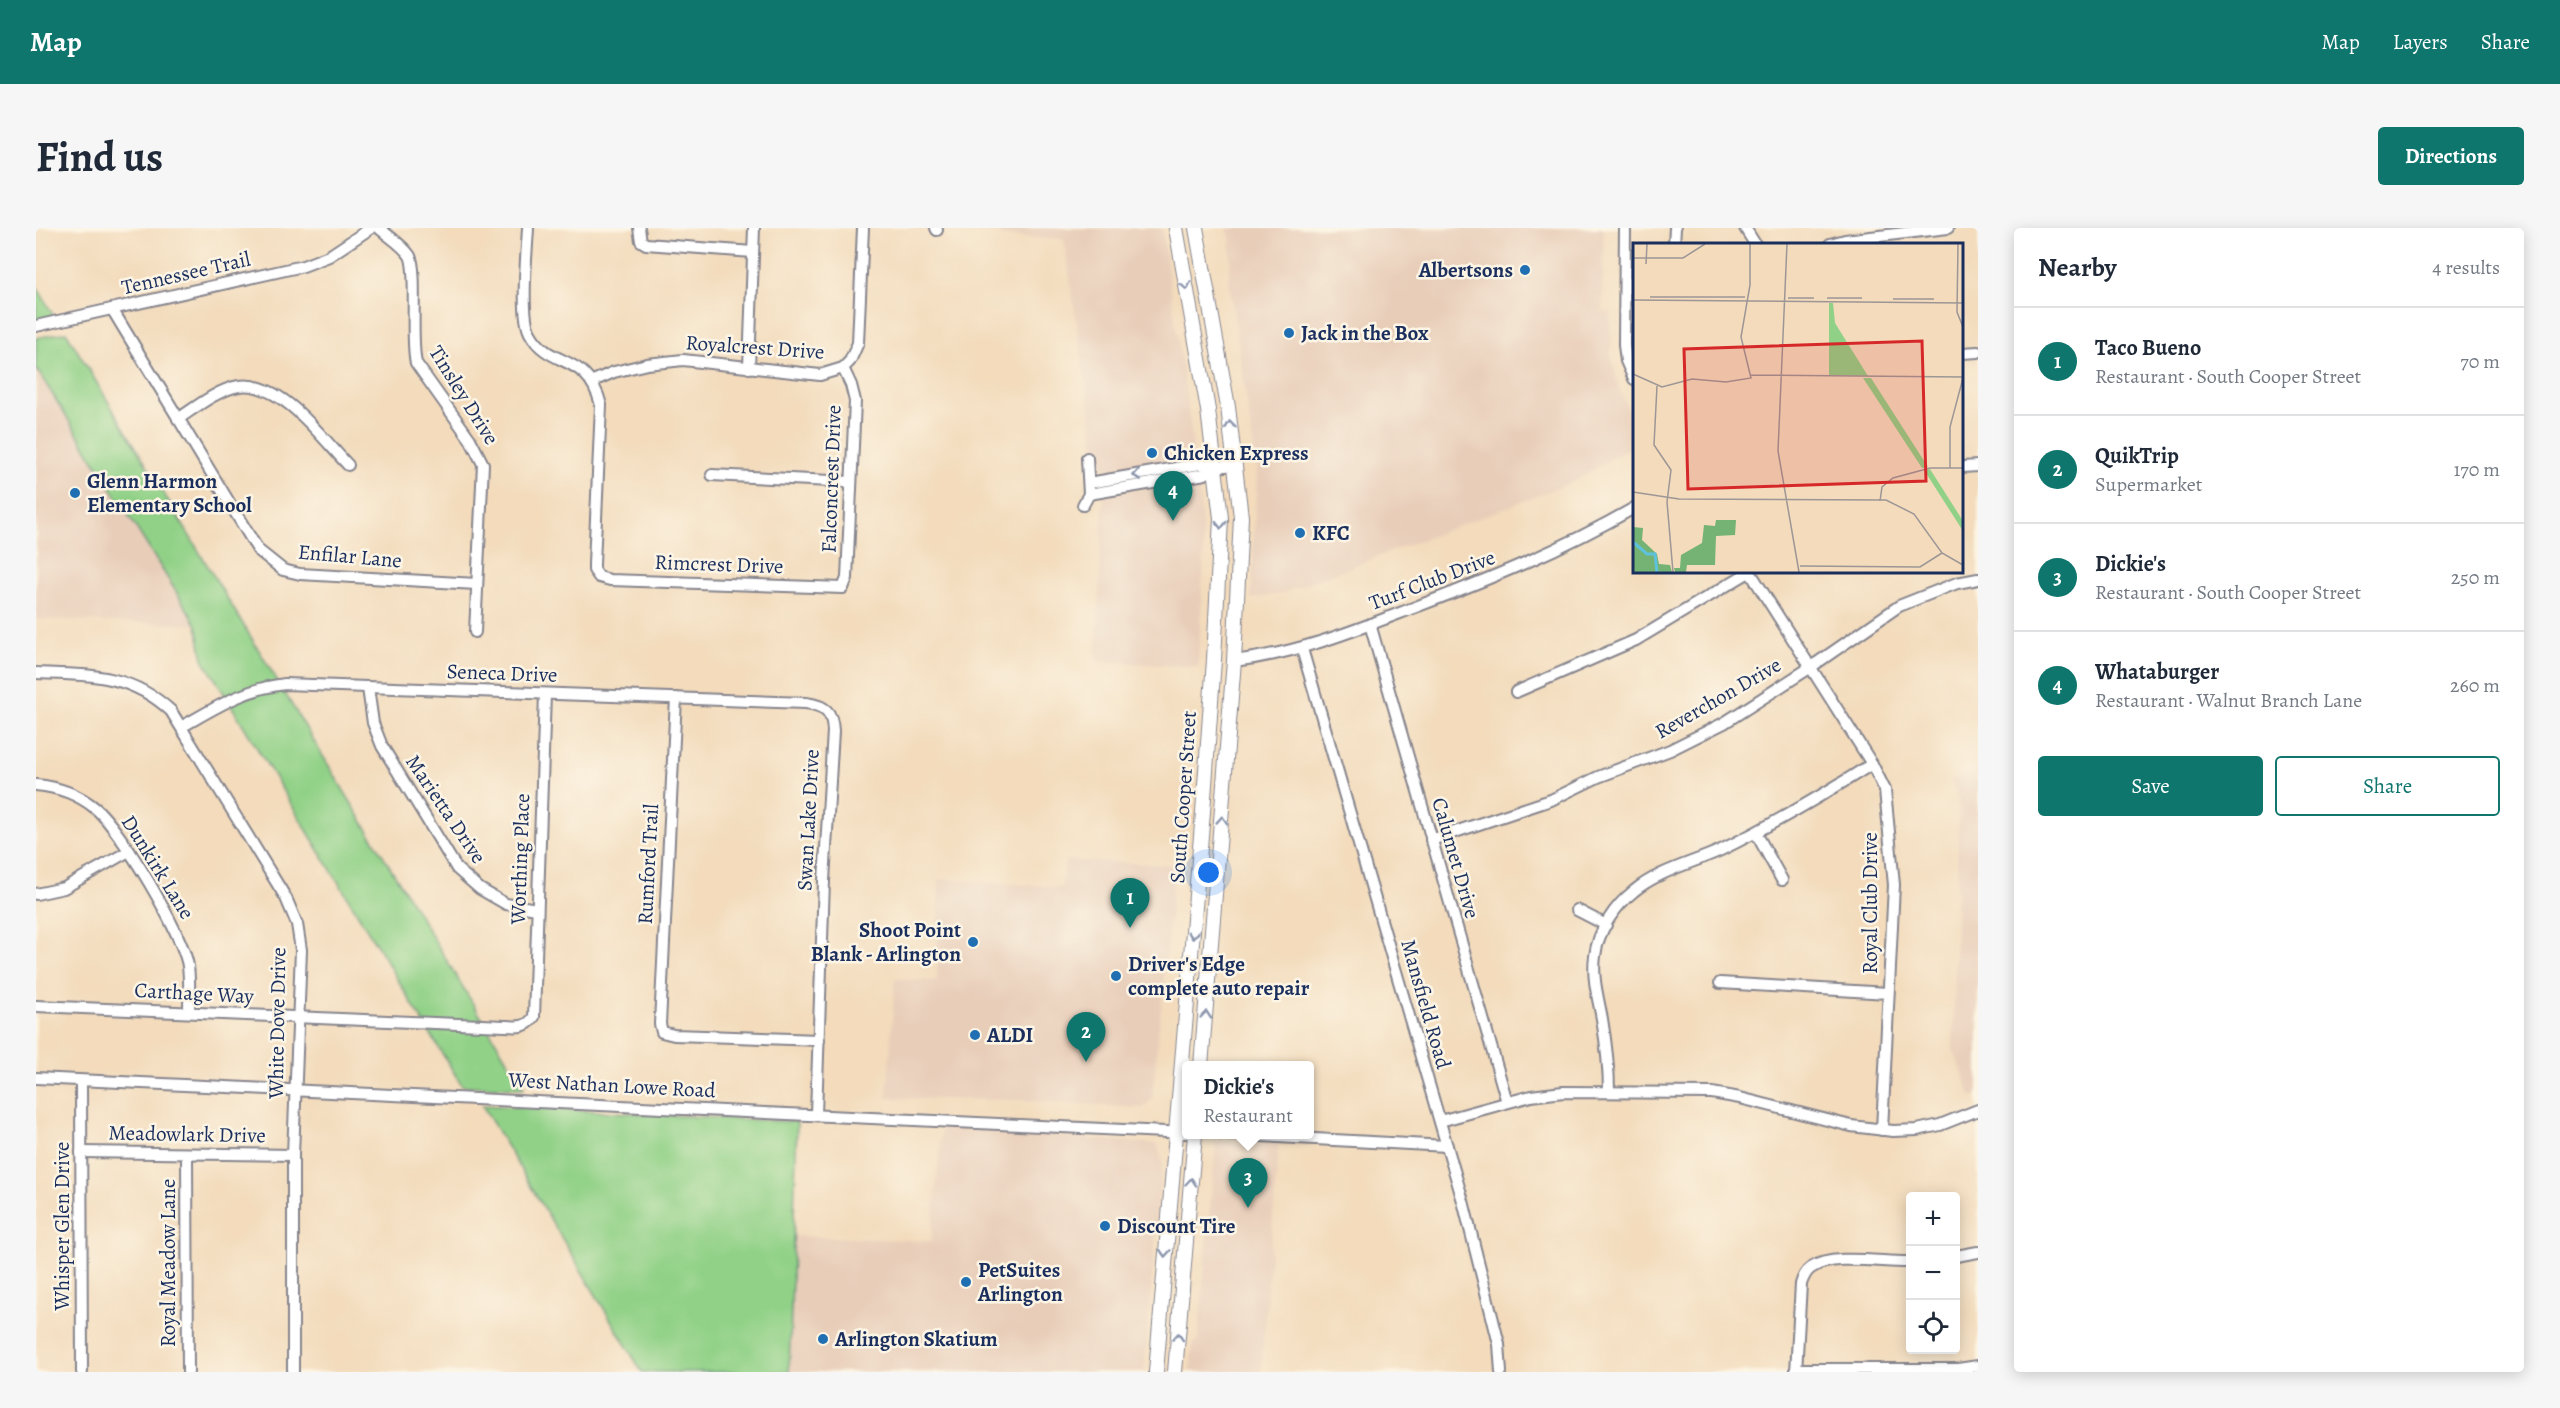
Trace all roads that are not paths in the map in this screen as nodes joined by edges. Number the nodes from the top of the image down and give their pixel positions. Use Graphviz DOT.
graph roads {
  1 [pos="371,228"];
  2 [pos="379,228"];
  3 [pos="528,228"];
  4 [pos="639,228"];
  5 [pos="754,228"];
  6 [pos="863,228"];
  7 [pos="1176,228"];
  8 [pos="1196,228"];
  9 [pos="1625,228"];
  10 [pos="1675,228"];
  11 [pos="1745,228"];
  12 [pos="1948,228"];
  13 [pos="1674,243"];
  14 [pos="1754,243"];
  15 [pos="1834,243"];
  16 [pos="753,252"];
  17 [pos="112,309"];
  18 [pos="36,326"];
  19 [pos="1629,327"];
  20 [pos="1978,352"];
  21 [pos="1963,353"];
  22 [pos="748,368"];
  23 [pos="843,368"];
  24 [pos="1633,375"];
  25 [pos="593,381"];
  26 [pos="178,419"];
  27 [pos="1087,458"];
  28 [pos="348,465"];
  29 [pos="1235,465"];
  30 [pos="1978,466"];
  31 [pos="1215,467"];
  32 [pos="1963,467"];
  33 [pos="712,475"];
  34 [pos="851,482"];
  35 [pos="1089,489"];
  36 [pos="1083,505"];
  37 [pos="1633,509"];
  38 [pos="1747,573"];
  39 [pos="1750,573"];
  40 [pos="1978,579"];
  41 [pos="477,584"];
  42 [pos="838,589"];
  43 [pos="1370,624"];
  44 [pos="475,632"];
  45 [pos="1302,649"];
  46 [pos="1234,661"];
  47 [pos="1811,667"];
  48 [pos="36,673"];
  49 [pos="368,688"];
  50 [pos="1516,692"];
  51 [pos="545,694"];
  52 [pos="676,698"];
  53 [pos="829,710"];
  54 [pos="183,726"];
  55 [pos="1872,764"];
  56 [pos="36,784"];
  57 [pos="1756,833"];
  58 [pos="1431,840"];
  59 [pos="129,851"];
  60 [pos="1198,877"];
  61 [pos="1217,878"];
  62 [pos="1782,880"];
  63 [pos="36,894"];
  64 [pos="537,909"];
  65 [pos="1577,910"];
  66 [pos="1606,925"];
  67 [pos="1720,983"];
  68 [pos="1888,993"];
  69 [pos="36,1006"];
  70 [pos="189,1012"];
  71 [pos="298,1017"];
  72 [pos="529,1024"];
  73 [pos="819,1040"];
  74 [pos="1186,1061"];
  75 [pos="1201,1061"];
  76 [pos="36,1078"];
  77 [pos="81,1080"];
  78 [pos="296,1089"];
  79 [pos="1609,1092"];
  80 [pos="1507,1102"];
  81 [pos="1978,1110"];
  82 [pos="816,1114"];
  83 [pos="1182,1117"];
  84 [pos="1440,1121"];
  85 [pos="1882,1130"];
  86 [pos="1181,1132"];
  87 [pos="1195,1139"];
  88 [pos="1314,1139"];
  89 [pos="1447,1146"];
  90 [pos="81,1152"];
  91 [pos="187,1154"];
  92 [pos="293,1155"];
  93 [pos="1978,1252"];
  94 [pos="1960,1255"];
  95 [pos="1906,1262"];
  96 [pos="1978,1366"];
  97 [pos="1796,1370"];
  98 [pos="82,1372"];
  99 [pos="188,1372"];
  100 [pos="293,1372"];
  101 [pos="1156,1372"];
  102 [pos="1175,1372"];
  103 [pos="1501,1372"];
  1 -- 17 [label="street, Tennessee Trail"];
  2 -- 41 [label="street, Tinsley Drive"];
  3 -- 25 [label="street"];
  4 -- 16 [label="street"];
  5 -- 16 [label="street"];
  6 -- 23 [label="street, Royalcrest Drive"];
  7 -- 31 [label="main road, South Cooper Street, one-way"];
  29 -- 8 [label="main road, South Cooper Street, one-way"];
  9 -- 19 [label="street"];
  10 -- 13 [label="street"];
  11 -- 14 [label="street"];
  12 -- 15 [label="street"];
  16 -- 22 [label="street"];
  17 -- 18 [label="street, Tennessee Trail"];
  17 -- 26 [label="street, Enfilar Lane"];
  19 -- 24 [label="street"];
  20 -- 21 [label="street"];
  22 -- 23 [label="street, Royalcrest Drive"];
  22 -- 25 [label="street, Royalcrest Drive"];
  23 -- 34 [label="street, Falconcrest Drive"];
  25 -- 42 [label="street, Rimcrest Drive"];
  26 -- 28 [label="street"];
  26 -- 41 [label="street, Enfilar Lane"];
  27 -- 35 [label="street"];
  29 -- 31 [label="street"];
  29 -- 46 [label="main road, South Cooper Street"];
  30 -- 32 [label="street"];
  31 -- 35 [label="street"];
  31 -- 60 [label="main road, South Cooper Street, one-way"];
  33 -- 34 [label="street"];
  34 -- 42 [label="street, Falconcrest Drive"];
  35 -- 36 [label="street"];
  37 -- 43 [label="street, Turf Club Drive"];
  38 -- 50 [label="street"];
  39 -- 47 [label="street, Royal Club Drive"];
  40 -- 47 [label="street, Reverchon Drive"];
  41 -- 44 [label="street, Tinsley Drive"];
  43 -- 45 [label="street, Turf Club Drive"];
  43 -- 58 [label="street, Calumet Drive"];
  45 -- 46 [label="street, Turf Club Drive"];
  45 -- 84 [label="street, Mansfield Road"];
  61 -- 46 [label="main road, South Cooper Street, one-way"];
  47 -- 55 [label="street, Royal Club Drive"];
  47 -- 58 [label="street, Reverchon Drive"];
  48 -- 54 [label="street, White Dove Drive"];
  49 -- 51 [label="street, Seneca Drive"];
  49 -- 54 [label="street, Seneca Drive"];
  49 -- 64 [label="street, Marietta Drive"];
  51 -- 52 [label="street, Seneca Drive"];
  51 -- 64 [label="street, Worthing Place"];
  52 -- 53 [label="street, Seneca Drive"];
  52 -- 73 [label="street, Rumford Trail"];
  53 -- 73 [label="street, Swan Lake Drive"];
  54 -- 71 [label="street, White Dove Drive"];
  55 -- 57 [label="street"];
  55 -- 68 [label="street, Royal Club Drive"];
  56 -- 59 [label="street, Dunkirk Lane"];
  57 -- 62 [label="street"];
  57 -- 66 [label="street"];
  58 -- 80 [label="street, Calumet Drive"];
  59 -- 63 [label="street"];
  59 -- 70 [label="street, Dunkirk Lane"];
  60 -- 61 [label="main road"];
  60 -- 74 [label="main road, South Cooper Street, one-way"];
  75 -- 61 [label="main road, South Cooper Street, one-way"];
  64 -- 72 [label="street, Worthing Place"];
  65 -- 66 [label="street"];
  66 -- 79 [label="street"];
  67 -- 68 [label="street"];
  68 -- 85 [label="street, Royal Club Drive"];
  69 -- 70 [label="street, Carthage Way"];
  70 -- 71 [label="street, Carthage Way"];
  71 -- 72 [label="street, Carthage Way"];
  71 -- 78 [label="street, White Dove Drive"];
  73 -- 82 [label="street, Swan Lake Drive"];
  76 -- 77 [label="street, West Nathan Lowe Road"];
  77 -- 78 [label="street, West Nathan Lowe Road"];
  77 -- 90 [label="street, Whisper Glen Drive"];
  78 -- 82 [label="street, West Nathan Lowe Road"];
  78 -- 92 [label="street, White Dove Drive"];
  79 -- 80 [label="street"];
  79 -- 85 [label="street"];
  80 -- 84 [label="street"];
  81 -- 85 [label="street"];
  82 -- 86 [label="street, West Nathan Lowe Road"];
  83 -- 86 [label="main road, South Cooper Street, one-way"];
  84 -- 89 [label="street, Mansfield Road"];
  86 -- 101 [label="main road, South Cooper Street, one-way"];
  102 -- 87 [label="main road, one-way"];
  88 -- 89 [label="street"];
  89 -- 103 [label="street, Mansfield Road"];
  90 -- 91 [label="street, Meadowlark Drive"];
  90 -- 98 [label="street, Whisper Glen Drive"];
  91 -- 92 [label="street, Meadowlark Drive"];
  91 -- 99 [label="street, Royal Meadow Lane"];
  92 -- 100 [label="street, White Dove Drive"];
  93 -- 94 [label="street"];
  95 -- 97 [label="street"];
  96 -- 97 [label="street"];
}
